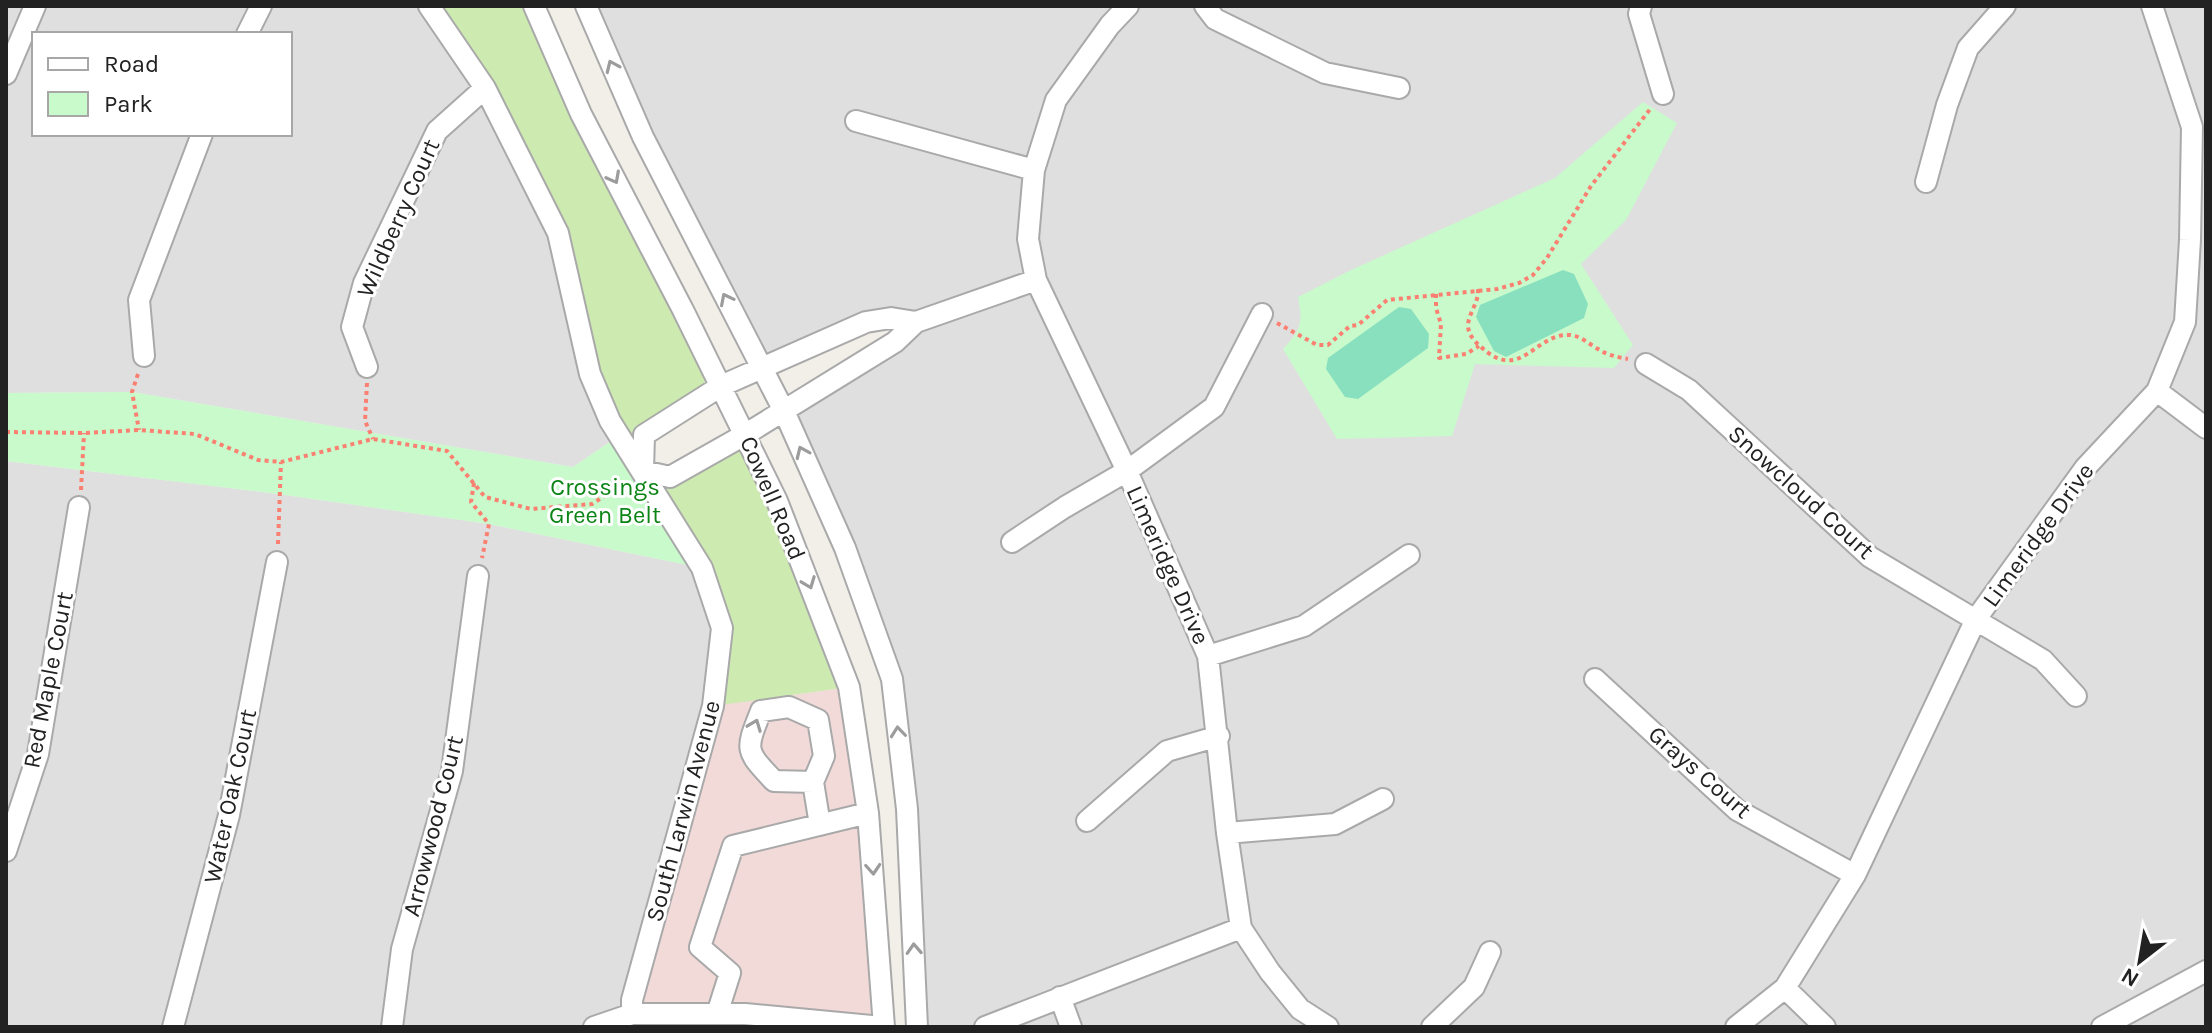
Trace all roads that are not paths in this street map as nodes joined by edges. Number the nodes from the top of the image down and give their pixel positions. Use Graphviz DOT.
graph roads {
  1 [pos="35,6"];
  2 [pos="261,6"];
  3 [pos="429,6"];
  4 [pos="534,6"];
  5 [pos="586,6"];
  6 [pos="1128,6"];
  7 [pos="1205,6"];
  8 [pos="1641,6"];
  9 [pos="2005,6"];
  10 [pos="2152,6"];
  11 [pos="248,32"];
  12 [pos="6,74"];
  13 [pos="485,88"];
  14 [pos="1399,88"];
  15 [pos="1663,94"];
  16 [pos="856,121"];
  17 [pos="201,136"];
  18 [pos="1034,170"];
  19 [pos="1926,182"];
  20 [pos="1036,280"];
  21 [pos="1262,314"];
  22 [pos="916,322"];
  23 [pos="144,356"];
  24 [pos="1646,364"];
  25 [pos="367,367"];
  26 [pos="762,369"];
  27 [pos="721,386"];
  28 [pos="2157,391"];
  29 [pos="784,411"];
  30 [pos="2206,428"];
  31 [pos="746,434"];
  32 [pos="643,471"];
  33 [pos="1127,471"];
  34 [pos="79,507"];
  35 [pos="1012,542"];
  36 [pos="1409,555"];
  37 [pos="277,562"];
  38 [pos="478,576"];
  39 [pos="1976,619"];
  40 [pos="1208,656"];
  41 [pos="1595,679"];
  42 [pos="2076,696"];
  43 [pos="1219,736"];
  44 [pos="813,782"];
  45 [pos="1383,799"];
  46 [pos="868,813"];
  47 [pos="1087,821"];
  48 [pos="820,825"];
  49 [pos="1227,833"];
  50 [pos="6,851"];
  51 [pos="1855,875"];
  52 [pos="1241,928"];
  53 [pos="1490,952"];
  54 [pos="2206,971"];
  55 [pos="1785,988"];
  56 [pos="1060,997"];
  57 [pos="632,1014"];
  58 [pos="717,1014"];
  59 [pos="745,1020"];
  60 [pos="173,1027"];
  61 [pos="392,1027"];
  62 [pos="594,1027"];
  63 [pos="883,1027"];
  64 [pos="917,1027"];
  65 [pos="985,1027"];
  66 [pos="1071,1027"];
  67 [pos="1328,1027"];
  68 [pos="1432,1027"];
  69 [pos="1736,1027"];
  70 [pos="1825,1027"];
  71 [pos="2102,1027"];
  1 -- 12 [label="street"];
  2 -- 11 [label="street"];
  3 -- 13 [label="street, South Larwin Avenue"];
  4 -- 27 [label="street, Cowell Road, one-way"];
  26 -- 5 [label="street, Cowell Road, one-way"];
  6 -- 18 [label="street, Limeridge Drive"];
  7 -- 14 [label="street"];
  8 -- 15 [label="street"];
  9 -- 19 [label="street"];
  10 -- 28 [label="street, Limeridge Drive"];
  13 -- 25 [label="street, Wildberry Court"];
  13 -- 32 [label="street, South Larwin Avenue"];
  16 -- 18 [label="street"];
  17 -- 23 [label="street"];
  18 -- 20 [label="street, Limeridge Drive"];
  20 -- 22 [label="street"];
  20 -- 33 [label="street, Limeridge Drive"];
  21 -- 33 [label="street"];
  22 -- 26 [label="street"];
  22 -- 29 [label="street"];
  24 -- 39 [label="street, Snowcloud Court"];
  26 -- 27 [label="street"];
  26 -- 29 [label="street, Cowell Road"];
  27 -- 31 [label="street, Cowell Road"];
  27 -- 32 [label="street"];
  28 -- 30 [label="street"];
  28 -- 39 [label="street, Limeridge Drive"];
  29 -- 31 [label="street"];
  64 -- 29 [label="street, Cowell Road, one-way"];
  31 -- 32 [label="street"];
  31 -- 46 [label="street, Cowell Road, one-way"];
  32 -- 57 [label="street, South Larwin Avenue"];
  33 -- 35 [label="street"];
  33 -- 40 [label="street, Limeridge Drive"];
  34 -- 50 [label="street, Red Maple Court"];
  36 -- 40 [label="street"];
  37 -- 60 [label="street, Water Oak Court"];
  38 -- 61 [label="street, Arrowwood Court"];
  39 -- 42 [label="street, Snowcloud Court"];
  39 -- 51 [label="street, Limeridge Drive"];
  40 -- 43 [label="street, Limeridge Drive"];
  41 -- 51 [label="street, Grays Court"];
  43 -- 47 [label="street"];
  43 -- 49 [label="street, Limeridge Drive"];
  44 -- 48 [label="street"];
  45 -- 49 [label="street"];
  46 -- 48 [label="street"];
  46 -- 63 [label="street, Cowell Road, one-way"];
  48 -- 58 [label="street"];
  49 -- 52 [label="street, Limeridge Drive"];
  51 -- 55 [label="street, Limeridge Drive"];
  52 -- 56 [label="street"];
  52 -- 67 [label="street, Limeridge Drive"];
  53 -- 68 [label="street"];
  54 -- 71 [label="street"];
  55 -- 69 [label="street, Limeridge Drive"];
  55 -- 70 [label="street"];
  56 -- 65 [label="street"];
  56 -- 66 [label="street"];
  57 -- 58 [label="street"];
  57 -- 62 [label="street"];
  58 -- 59 [label="street"];
  59 -- 63 [label="street"];
}
